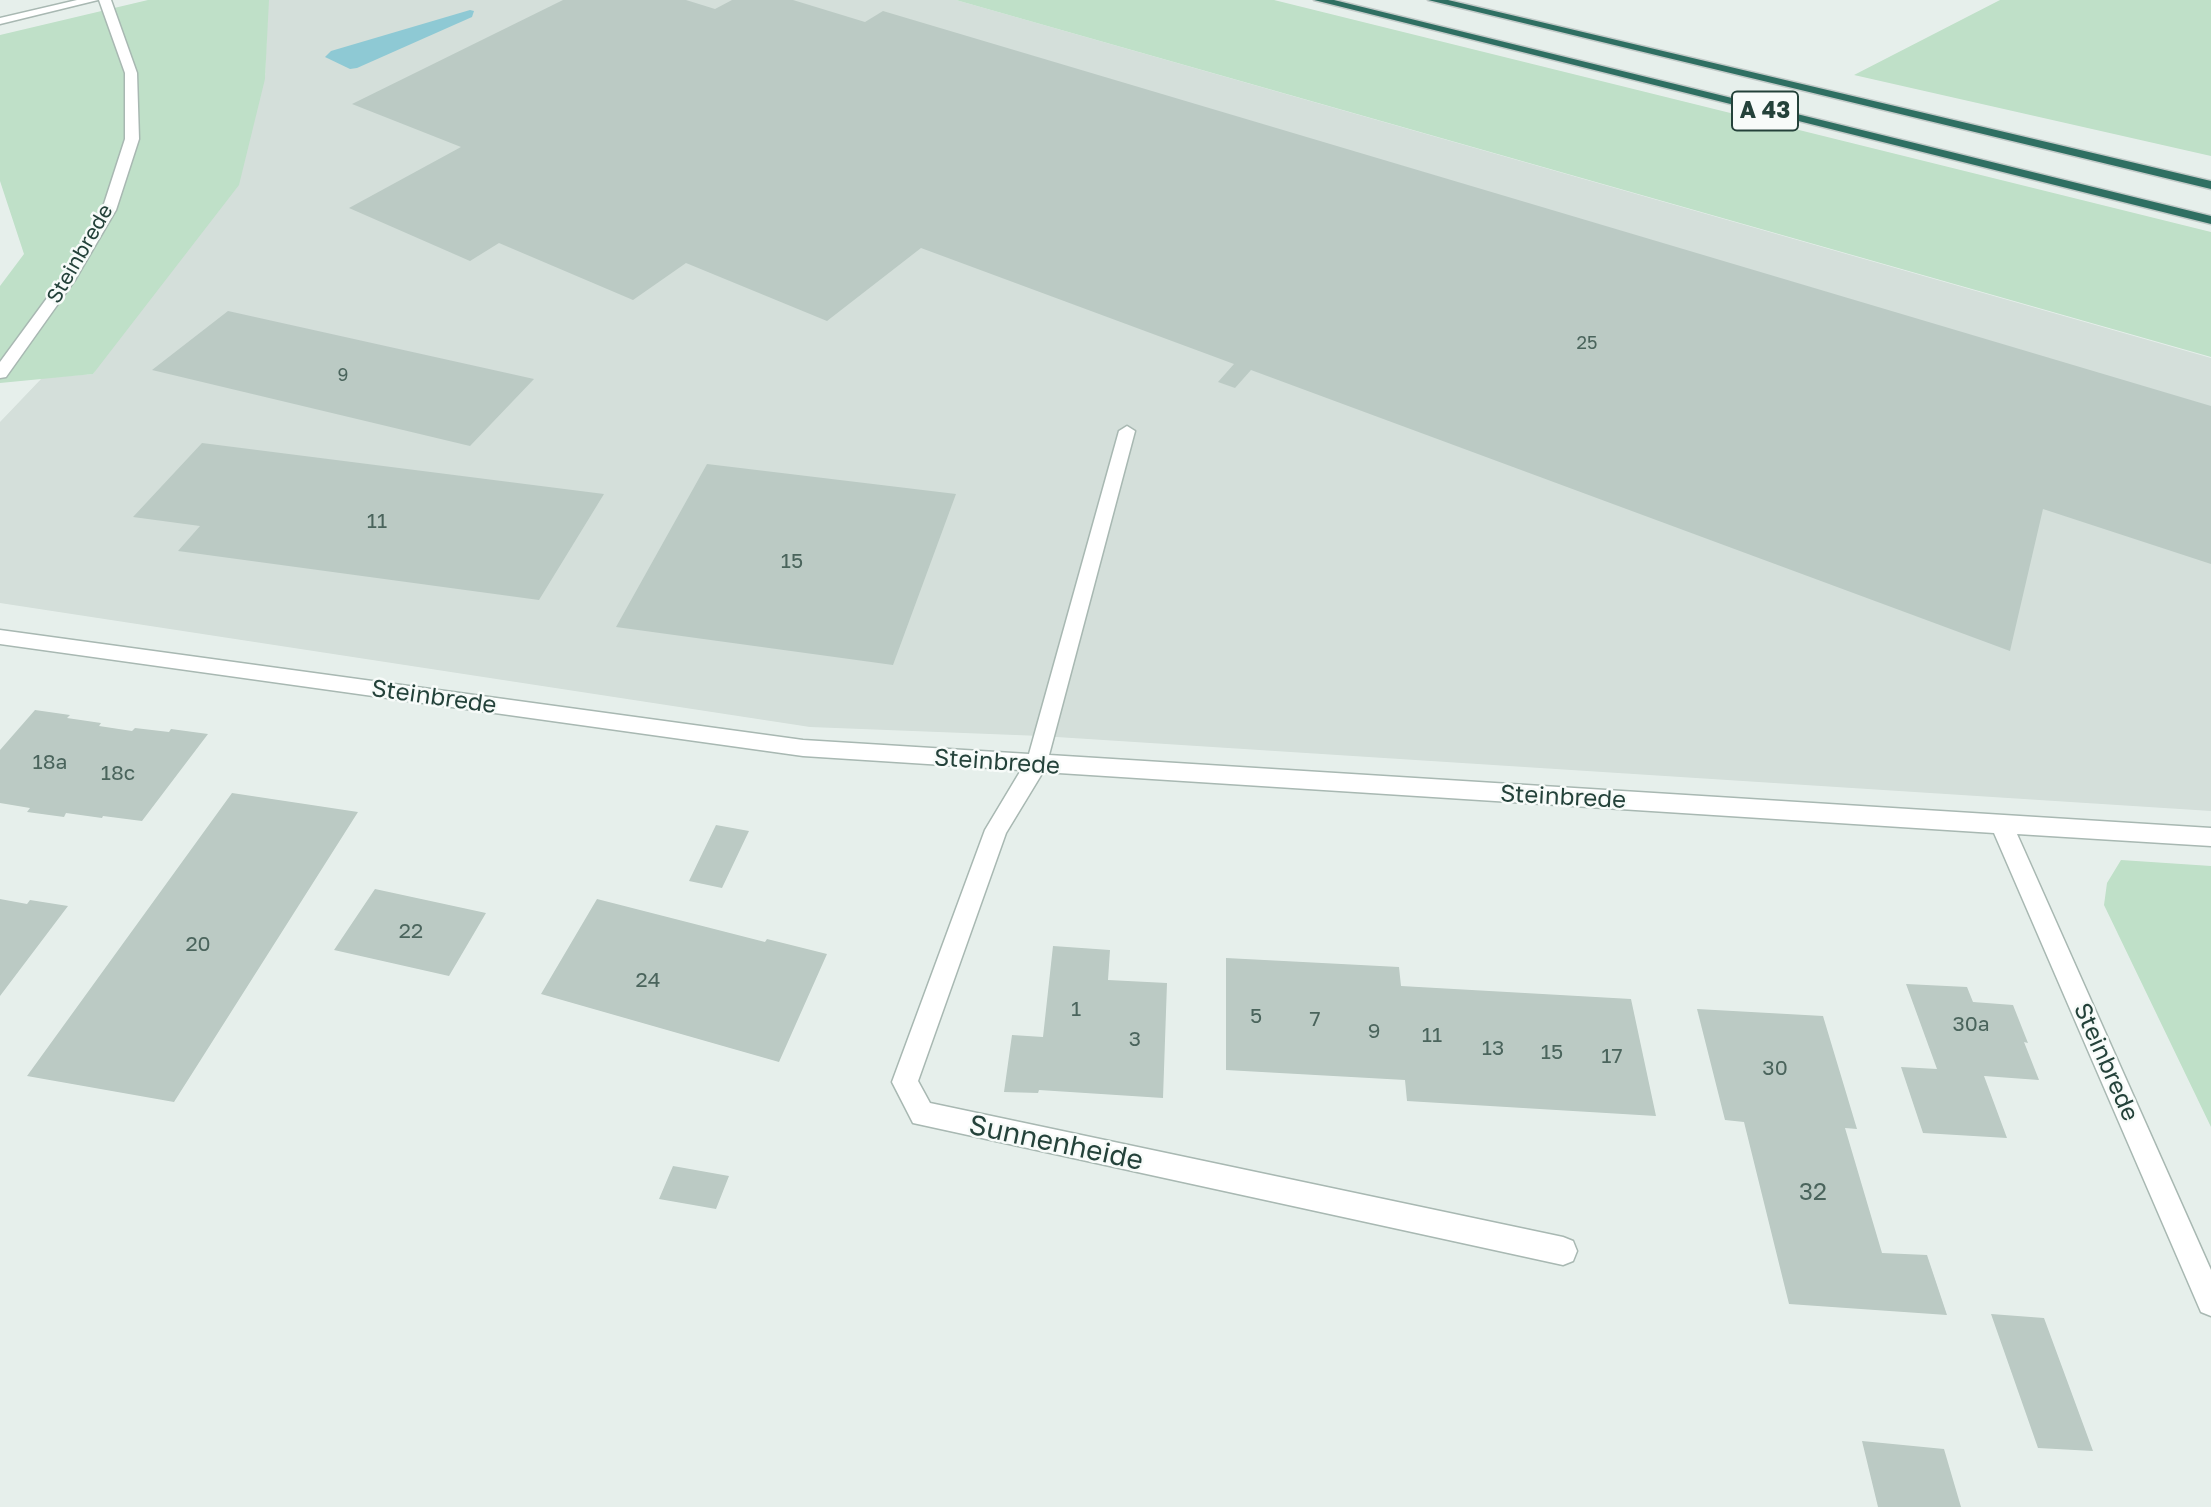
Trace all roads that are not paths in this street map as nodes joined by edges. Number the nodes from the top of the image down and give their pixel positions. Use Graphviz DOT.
graph roads {
  1 [pos="92,0"];
  2 [pos="106,0"];
  3 [pos="1320,0"];
  4 [pos="1434,0"];
  5 [pos="0,21"];
  6 [pos="2211,185"];
  7 [pos="2211,220"];
  8 [pos="0,373"];
  9 [pos="1127,431"];
  10 [pos="0,637"];
  11 [pos="1036,765"];
  12 [pos="2001,823"];
  13 [pos="2211,837"];
  14 [pos="1563,1251"];
  15 [pos="2211,1301"];
  1 -- 5 [label="street"];
  2 -- 8 [label="street, Steinbrede"];
  3 -- 7 [label="highway, A 43"];
  4 -- 6 [label="highway, A 43"];
  9 -- 11 [label="street, Sunnenheide"];
  10 -- 11 [label="street, Steinbrede"];
  11 -- 12 [label="street, Steinbrede"];
  11 -- 14 [label="street, Sunnenheide"];
  12 -- 13 [label="street, Steinbrede"];
  12 -- 15 [label="street, Steinbrede"];
}
